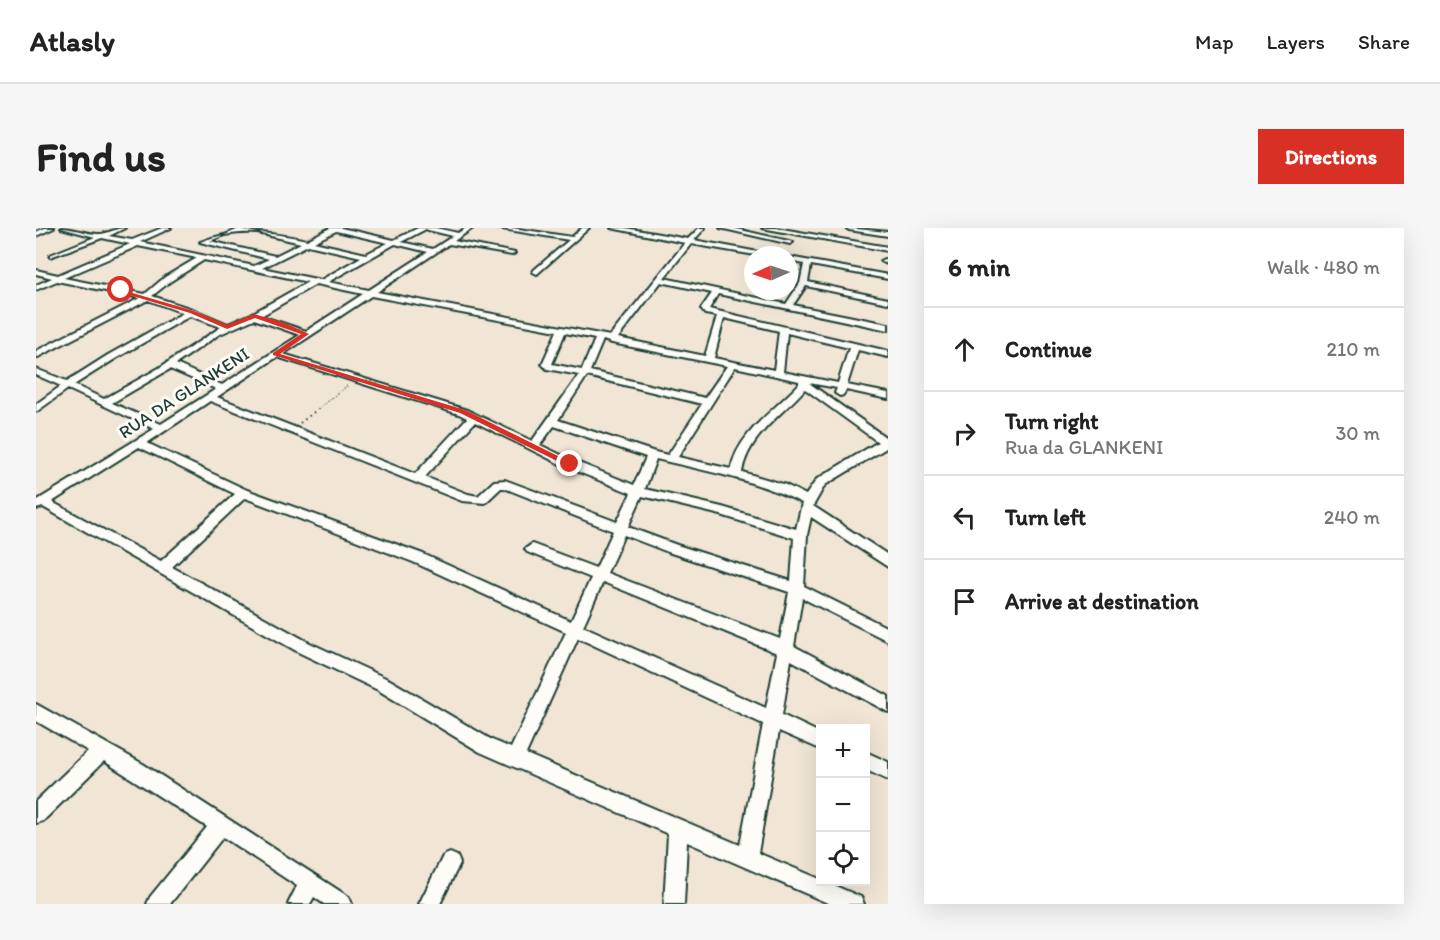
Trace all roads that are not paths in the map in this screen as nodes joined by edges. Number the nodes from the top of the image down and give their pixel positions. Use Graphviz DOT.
graph roads {
  1 [pos="51,228"];
  2 [pos="64,228"];
  3 [pos="122,228"];
  4 [pos="168,228"];
  5 [pos="237,228"];
  6 [pos="243,228"];
  7 [pos="335,228"];
  8 [pos="423,228"];
  9 [pos="428,228"];
  10 [pos="470,228"];
  11 [pos="499,228"];
  12 [pos="586,228"];
  13 [pos="614,228"];
  14 [pos="702,228"];
  15 [pos="723,228"];
  16 [pos="765,228"];
  17 [pos="849,228"];
  18 [pos="36,234"];
  19 [pos="799,234"];
  20 [pos="888,234"];
  21 [pos="458,235"];
  22 [pos="102,236"];
  23 [pos="574,239"];
  24 [pos="397,241"];
  25 [pos="204,242"];
  26 [pos="447,242"];
  27 [pos="688,242"];
  28 [pos="136,243"];
  29 [pos="308,243"];
  30 [pos="888,249"];
  31 [pos="433,251"];
  32 [pos="744,251"];
  33 [pos="181,252"];
  34 [pos="512,253"];
  35 [pos="52,256"];
  36 [pos="367,256"];
  37 [pos="204,257"];
  38 [pos="276,258"];
  39 [pos="798,260"];
  40 [pos="808,262"];
  41 [pos="256,268"];
  42 [pos="36,272"];
  43 [pos="537,272"];
  44 [pos="888,277"];
  45 [pos="59,278"];
  46 [pos="661,280"];
  47 [pos="320,281"];
  48 [pos="804,284"];
  49 [pos="36,288"];
  50 [pos="716,292"];
  51 [pos="370,293"];
  52 [pos="147,297"];
  53 [pos="888,301"];
  54 [pos="788,307"];
  55 [pos="192,312"];
  56 [pos="721,315"];
  57 [pos="254,316"];
  58 [pos="227,327"];
  59 [pos="888,327"];
  60 [pos="562,330"];
  61 [pos="783,330"];
  62 [pos="306,334"];
  63 [pos="600,337"];
  64 [pos="612,340"];
  65 [pos="854,347"];
  66 [pos="275,354"];
  67 [pos="888,354"];
  68 [pos="36,355"];
  69 [pos="709,359"];
  70 [pos="170,365"];
  71 [pos="732,365"];
  72 [pos="36,372"];
  73 [pos="585,373"];
  74 [pos="778,373"];
  75 [pos="804,382"];
  76 [pos="67,383"];
  77 [pos="844,386"];
  78 [pos="222,388"];
  79 [pos="888,396"];
  80 [pos="208,397"];
  81 [pos="708,402"];
  82 [pos="105,403"];
  83 [pos="834,403"];
  84 [pos="36,409"];
  85 [pos="474,416"];
  86 [pos="553,422"];
  87 [pos="162,428"];
  88 [pos="139,443"];
  89 [pos="887,443"];
  90 [pos="535,445"];
  91 [pos="652,454"];
  92 [pos="672,458"];
  93 [pos="736,474"];
  94 [pos="417,479"];
  95 [pos="638,491"];
  96 [pos="243,493"];
  97 [pos="39,504"];
  98 [pos="807,504"];
  99 [pos="621,528"];
  100 [pos="801,535"];
  101 [pos="532,549"];
  102 [pos="888,562"];
  103 [pos="161,569"];
  104 [pos="598,577"];
  105 [pos="797,589"];
  106 [pos="574,631"];
  107 [pos="888,635"];
  108 [pos="786,649"];
  109 [pos="888,704"];
  110 [pos="36,712"];
  111 [pos="773,719"];
  112 [pos="816,739"];
  113 [pos="102,750"];
  114 [pos="515,759"];
  115 [pos="870,763"];
  116 [pos="888,771"];
  117 [pos="36,813"];
  118 [pos="221,825"];
  119 [pos="678,829"];
  120 [pos="747,857"];
  121 [pos="450,863"];
  122 [pos="310,884"];
  123 [pos="157,904"];
  124 [pos="298,904"];
  125 [pos="342,904"];
  126 [pos="429,904"];
  127 [pos="674,904"];
  128 [pos="854,904"];
  1 -- 18 [label="street"];
  2 -- 22 [label="street"];
  3 -- 22 [label="street"];
  4 -- 28 [label="street"];
  5 -- 25 [label="street"];
  6 -- 29 [label="street"];
  7 -- 24 [label="street"];
  7 -- 29 [label="street"];
  8 -- 24 [label="street"];
  9 -- 21 [label="street"];
  10 -- 21 [label="street, RUA DA GLANKENI"];
  11 -- 23 [label="street"];
  12 -- 23 [label="street"];
  13 -- 27 [label="street"];
  14 -- 27 [label="street"];
  15 -- 19 [label="street"];
  16 -- 19 [label="street"];
  17 -- 20 [label="street"];
  19 -- 30 [label="street"];
  21 -- 26 [label="street, RUA DA GLANKENI"];
  22 -- 28 [label="street"];
  22 -- 35 [label="street"];
  23 -- 43 [label="street"];
  24 -- 31 [label="street"];
  24 -- 36 [label="street"];
  25 -- 33 [label="street"];
  25 -- 38 [label="street"];
  26 -- 31 [label="street, RUA DA GLANKENI"];
  26 -- 34 [label="street"];
  27 -- 32 [label="street"];
  27 -- 46 [label="street"];
  28 -- 33 [label="street"];
  28 -- 45 [label="street"];
  29 -- 36 [label="street"];
  29 -- 38 [label="street"];
  31 -- 51 [label="street, RUA DA GLANKENI"];
  33 -- 37 [label="street"];
  36 -- 47 [label="street"];
  37 -- 41 [label="street"];
  37 -- 52 [label="street"];
  38 -- 41 [label="street"];
  39 -- 40 [label="street"];
  40 -- 44 [label="street"];
  40 -- 48 [label="street"];
  41 -- 47 [label="street"];
  42 -- 45 [label="street"];
  45 -- 49 [label="street"];
  45 -- 52 [label="street"];
  46 -- 50 [label="street"];
  46 -- 64 [label="street"];
  47 -- 51 [label="street"];
  47 -- 57 [label="street"];
  48 -- 53 [label="street"];
  48 -- 54 [label="street"];
  50 -- 54 [label="street"];
  50 -- 56 [label="street"];
  51 -- 60 [label="street"];
  51 -- 62 [label="street, RUA DA GLANKENI"];
  52 -- 55 [label="street"];
  52 -- 68 [label="street"];
  54 -- 59 [label="street"];
  55 -- 58 [label="street"];
  55 -- 76 [label="street"];
  56 -- 61 [label="street"];
  56 -- 69 [label="street"];
  57 -- 58 [label="street"];
  57 -- 62 [label="street"];
  58 -- 70 [label="street"];
  60 -- 63 [label="street"];
  60 -- 73 [label="street"];
  61 -- 65 [label="street"];
  61 -- 74 [label="street"];
  62 -- 66 [label="street, RUA DA GLANKENI"];
  63 -- 64 [label="street"];
  63 -- 73 [label="street"];
  64 -- 69 [label="street"];
  65 -- 67 [label="street"];
  65 -- 77 [label="street"];
  66 -- 78 [label="street, RUA DA GLANKENI"];
  66 -- 85 [label="street"];
  69 -- 71 [label="street"];
  70 -- 78 [label="street"];
  70 -- 82 [label="street"];
  71 -- 74 [label="street"];
  71 -- 81 [label="street"];
  72 -- 76 [label="street"];
  73 -- 81 [label="street"];
  73 -- 86 [label="street"];
  74 -- 75 [label="street"];
  75 -- 77 [label="street"];
  75 -- 83 [label="street"];
  75 -- 93 [label="street"];
  76 -- 82 [label="street"];
  76 -- 84 [label="street"];
  77 -- 79 [label="street"];
  77 -- 83 [label="street"];
  78 -- 80 [label="street, RUA DA GLANKENI"];
  80 -- 87 [label="street, RUA DA GLANKENI"];
  80 -- 94 [label="street"];
  81 -- 92 [label="street"];
  82 -- 87 [label="street"];
  83 -- 89 [label="street"];
  85 -- 90 [label="street"];
  85 -- 94 [label="street"];
  86 -- 90 [label="street"];
  86 -- 91 [label="street"];
  87 -- 88 [label="street, RUA DA GLANKENI"];
  88 -- 96 [label="street"];
  88 -- 97 [label="street, RUA DA GLANKENI"];
  89 -- 98 [label="street"];
  90 -- 95 [label="street"];
  91 -- 92 [label="street"];
  91 -- 95 [label="street"];
  92 -- 93 [label="street"];
  93 -- 98 [label="street"];
  94 -- 99 [label="street"];
  95 -- 99 [label="street"];
  95 -- 100 [label="street"];
  96 -- 103 [label="street"];
  96 -- 106 [label="street"];
  97 -- 103 [label="street"];
  98 -- 100 [label="street"];
  98 -- 102 [label="street"];
  99 -- 104 [label="street"];
  99 -- 105 [label="street"];
  100 -- 105 [label="street"];
  101 -- 104 [label="street"];
  103 -- 114 [label="street"];
  104 -- 106 [label="street"];
  104 -- 108 [label="street"];
  105 -- 107 [label="street"];
  105 -- 108 [label="street"];
  106 -- 111 [label="street"];
  106 -- 114 [label="street"];
  108 -- 109 [label="street"];
  108 -- 111 [label="street"];
  110 -- 113 [label="street"];
  111 -- 112 [label="street"];
  111 -- 120 [label="street"];
  113 -- 117 [label="street"];
  113 -- 118 [label="street"];
  114 -- 119 [label="street"];
  115 -- 116 [label="street"];
  118 -- 122 [label="street"];
  118 -- 123 [label="street"];
  119 -- 120 [label="street"];
  119 -- 127 [label="street"];
  120 -- 128 [label="street"];
  121 -- 126 [label="street"];
  122 -- 124 [label="street"];
  122 -- 125 [label="street"];
}
